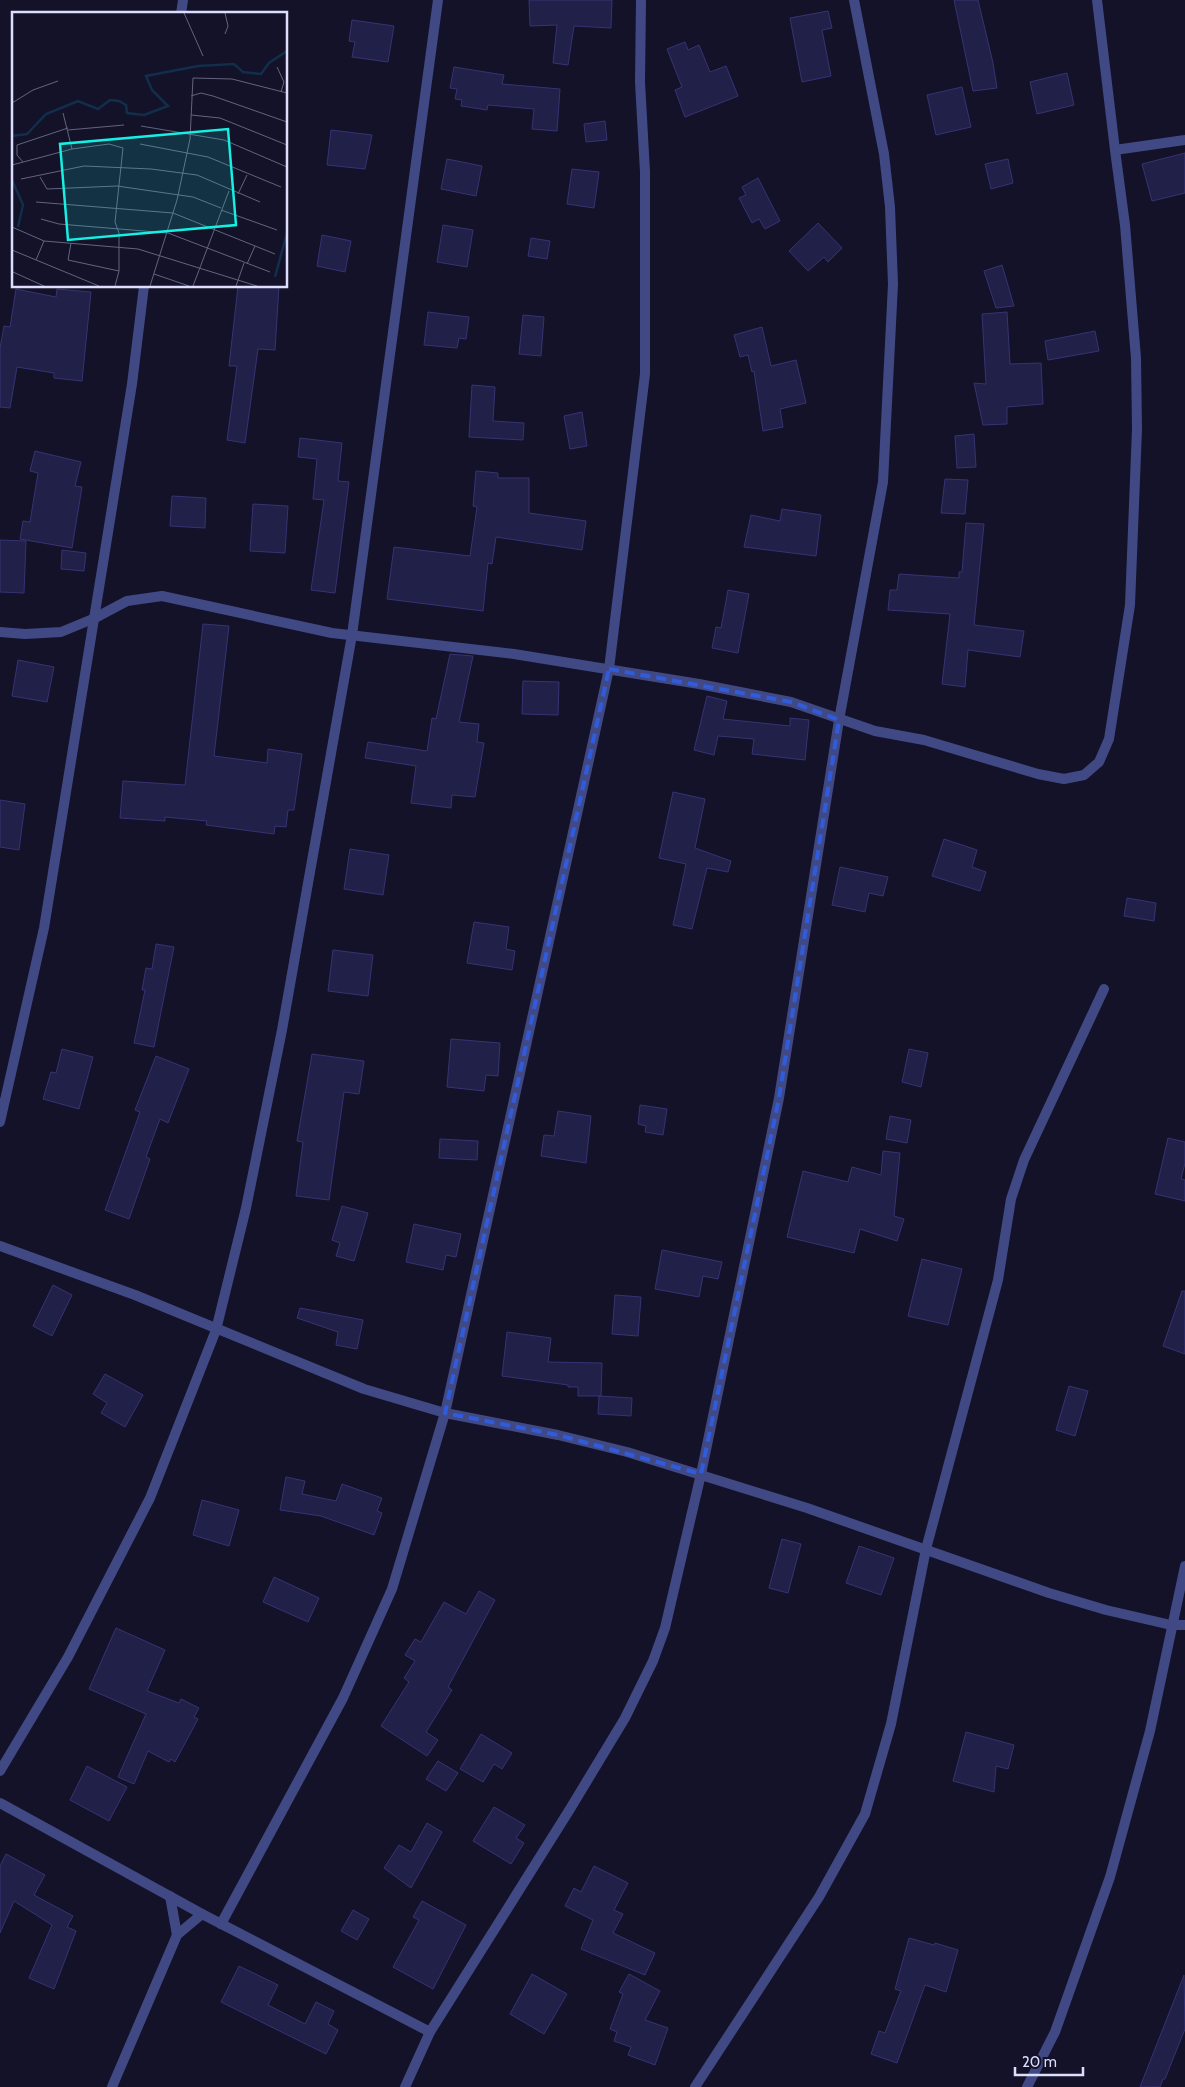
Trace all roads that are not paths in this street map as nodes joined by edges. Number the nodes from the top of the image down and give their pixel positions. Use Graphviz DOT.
graph roads {
  1 [pos="438,0"];
  2 [pos="641,0"];
  3 [pos="854,0"];
  4 [pos="1097,0"];
  5 [pos="1185,140"];
  6 [pos="1115,150"];
  7 [pos="144,288"];
  8 [pos="95,618"];
  9 [pos="0,632"];
  10 [pos="352,635"];
  11 [pos="609,669"];
  12 [pos="839,720"];
  13 [pos="1104,989"];
  14 [pos="0,1122"];
  15 [pos="0,1246"];
  16 [pos="216,1330"];
  17 [pos="445,1413"];
  18 [pos="701,1474"];
  19 [pos="926,1549"];
  20 [pos="1185,1566"];
  21 [pos="1172,1625"];
  22 [pos="1185,1625"];
  23 [pos="0,1771"];
  24 [pos="0,1804"];
  25 [pos="170,1896"];
  26 [pos="202,1914"];
  27 [pos="221,1924"];
  28 [pos="177,1935"];
  29 [pos="430,2032"];
  30 [pos="112,2087"];
  31 [pos="405,2087"];
  32 [pos="695,2087"];
  33 [pos="1027,2087"];
  1 -- 10 [label="street"];
  2 -- 11 [label="street"];
  3 -- 12 [label="street"];
  4 -- 6 [label="street"];
  5 -- 6 [label="street"];
  6 -- 12 [label="street"];
  7 -- 8 [label="street"];
  8 -- 9 [label="street"];
  8 -- 10 [label="street"];
  8 -- 14 [label="street"];
  10 -- 11 [label="street"];
  10 -- 16 [label="street"];
  11 -- 12 [label="street"];
  11 -- 17 [label="street"];
  12 -- 18 [label="street"];
  13 -- 19 [label="street"];
  15 -- 16 [label="street"];
  16 -- 17 [label="street"];
  16 -- 23 [label="street"];
  17 -- 18 [label="street"];
  17 -- 27 [label="street"];
  18 -- 19 [label="street"];
  18 -- 29 [label="street"];
  19 -- 21 [label="street"];
  19 -- 32 [label="street"];
  20 -- 21 [label="street"];
  21 -- 22 [label="street"];
  21 -- 33 [label="street"];
  24 -- 25 [label="street"];
  25 -- 26 [label="street"];
  25 -- 28 [label="street"];
  26 -- 27 [label="street"];
  26 -- 28 [label="street"];
  27 -- 29 [label="street"];
  28 -- 30 [label="street"];
  29 -- 31 [label="street"];
}
